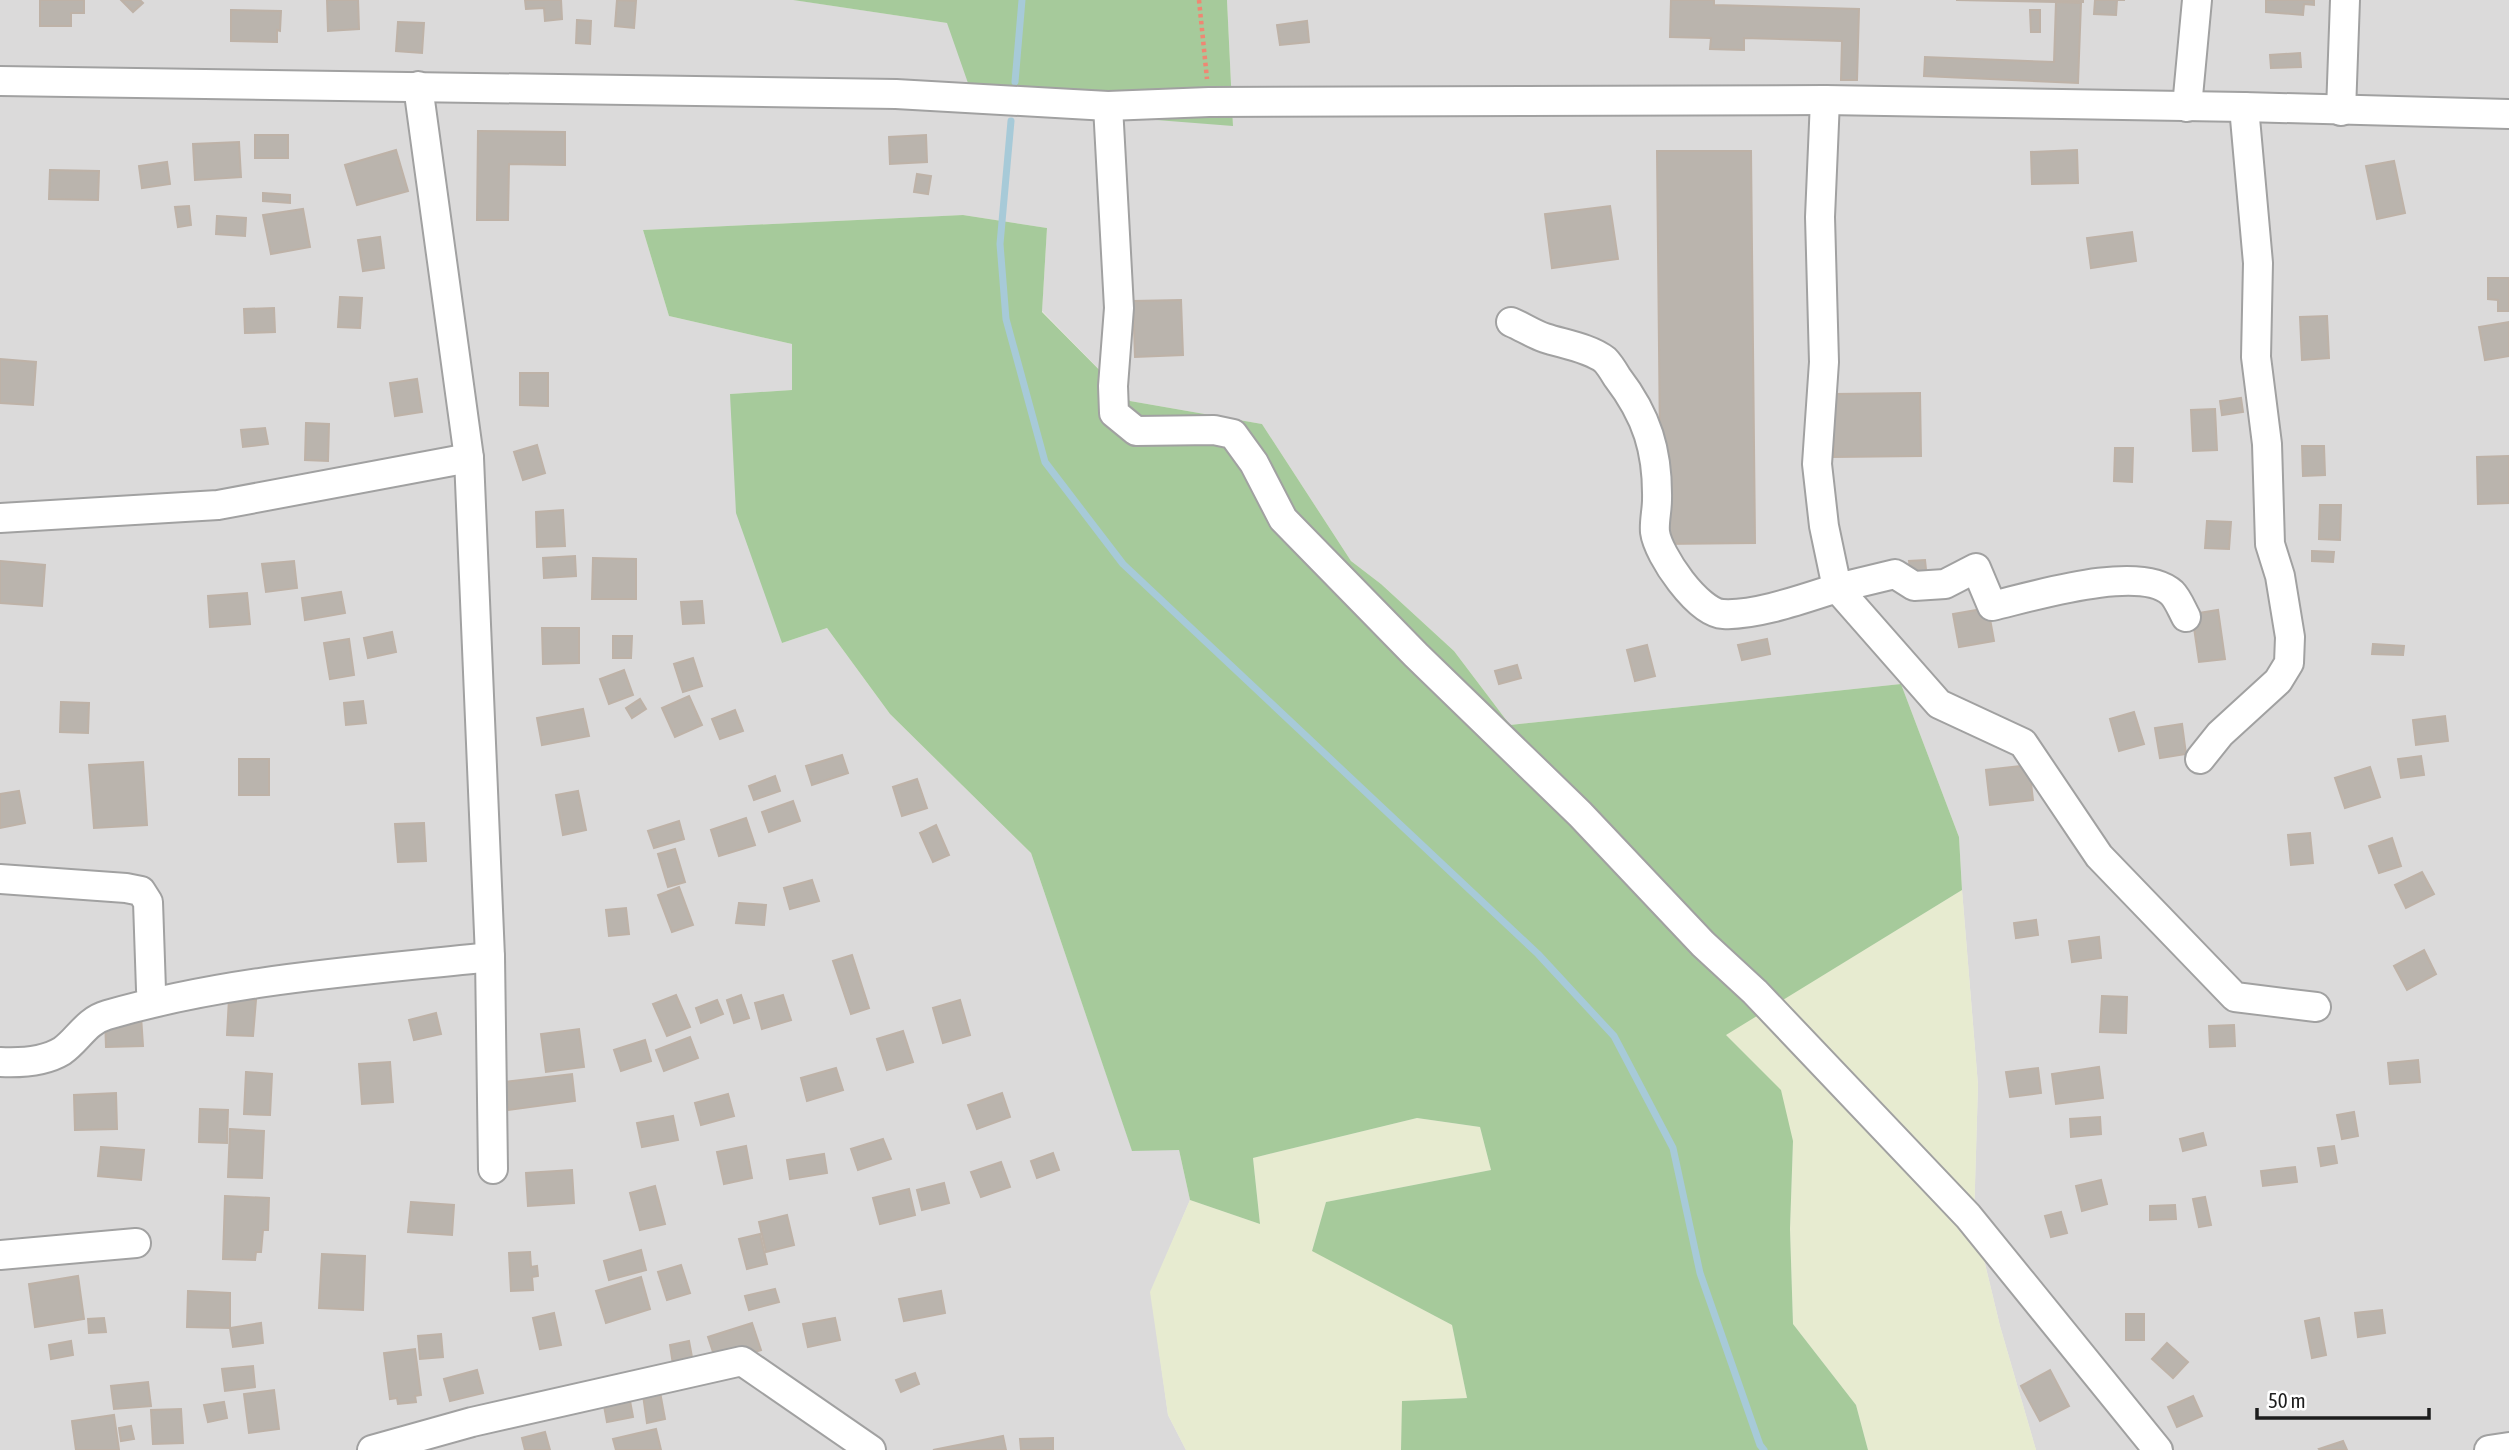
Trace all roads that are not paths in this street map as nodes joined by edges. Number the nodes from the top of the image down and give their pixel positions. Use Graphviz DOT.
graph roads {
  1 [pos="2197,0"];
  2 [pos="2344,0"];
  3 [pos="0,80"];
  4 [pos="418,86"];
  5 [pos="1825,100"];
  6 [pos="1108,106"];
  7 [pos="2187,107"];
  8 [pos="2244,107"];
  9 [pos="2342,111"];
  10 [pos="2509,114"];
  11 [pos="1511,322"];
  12 [pos="468,458"];
  13 [pos="0,517"];
  14 [pos="1837,588"];
  15 [pos="2186,617"];
  16 [pos="2200,759"];
  17 [pos="0,879"];
  18 [pos="490,957"];
  19 [pos="155,1001"];
  20 [pos="2316,1007"];
  21 [pos="0,1062"];
  22 [pos="493,1169"];
  23 [pos="136,1243"];
  24 [pos="0,1255"];
  25 [pos="2509,1447"];
  26 [pos="372,1450"];
  27 [pos="872,1450"];
  28 [pos="2158,1450"];
  29 [pos="2489,1450"];
  1 -- 7 [label="street"];
  2 -- 9 [label="street"];
  3 -- 4 [label="street"];
  4 -- 6 [label="street"];
  4 -- 12 [label="street"];
  5 -- 6 [label="street"];
  5 -- 7 [label="street"];
  5 -- 14 [label="street"];
  6 -- 28 [label="street"];
  7 -- 8 [label="street"];
  8 -- 9 [label="street"];
  8 -- 16 [label="street"];
  9 -- 10 [label="street"];
  11 -- 14 [label="street"];
  12 -- 13 [label="street"];
  12 -- 18 [label="street"];
  14 -- 15 [label="street"];
  14 -- 20 [label="street"];
  17 -- 19 [label="street"];
  18 -- 19 [label="street"];
  18 -- 22 [label="street"];
  19 -- 21 [label="street"];
  23 -- 24 [label="street"];
  25 -- 29 [label="street"];
  26 -- 27 [label="street"];
}
